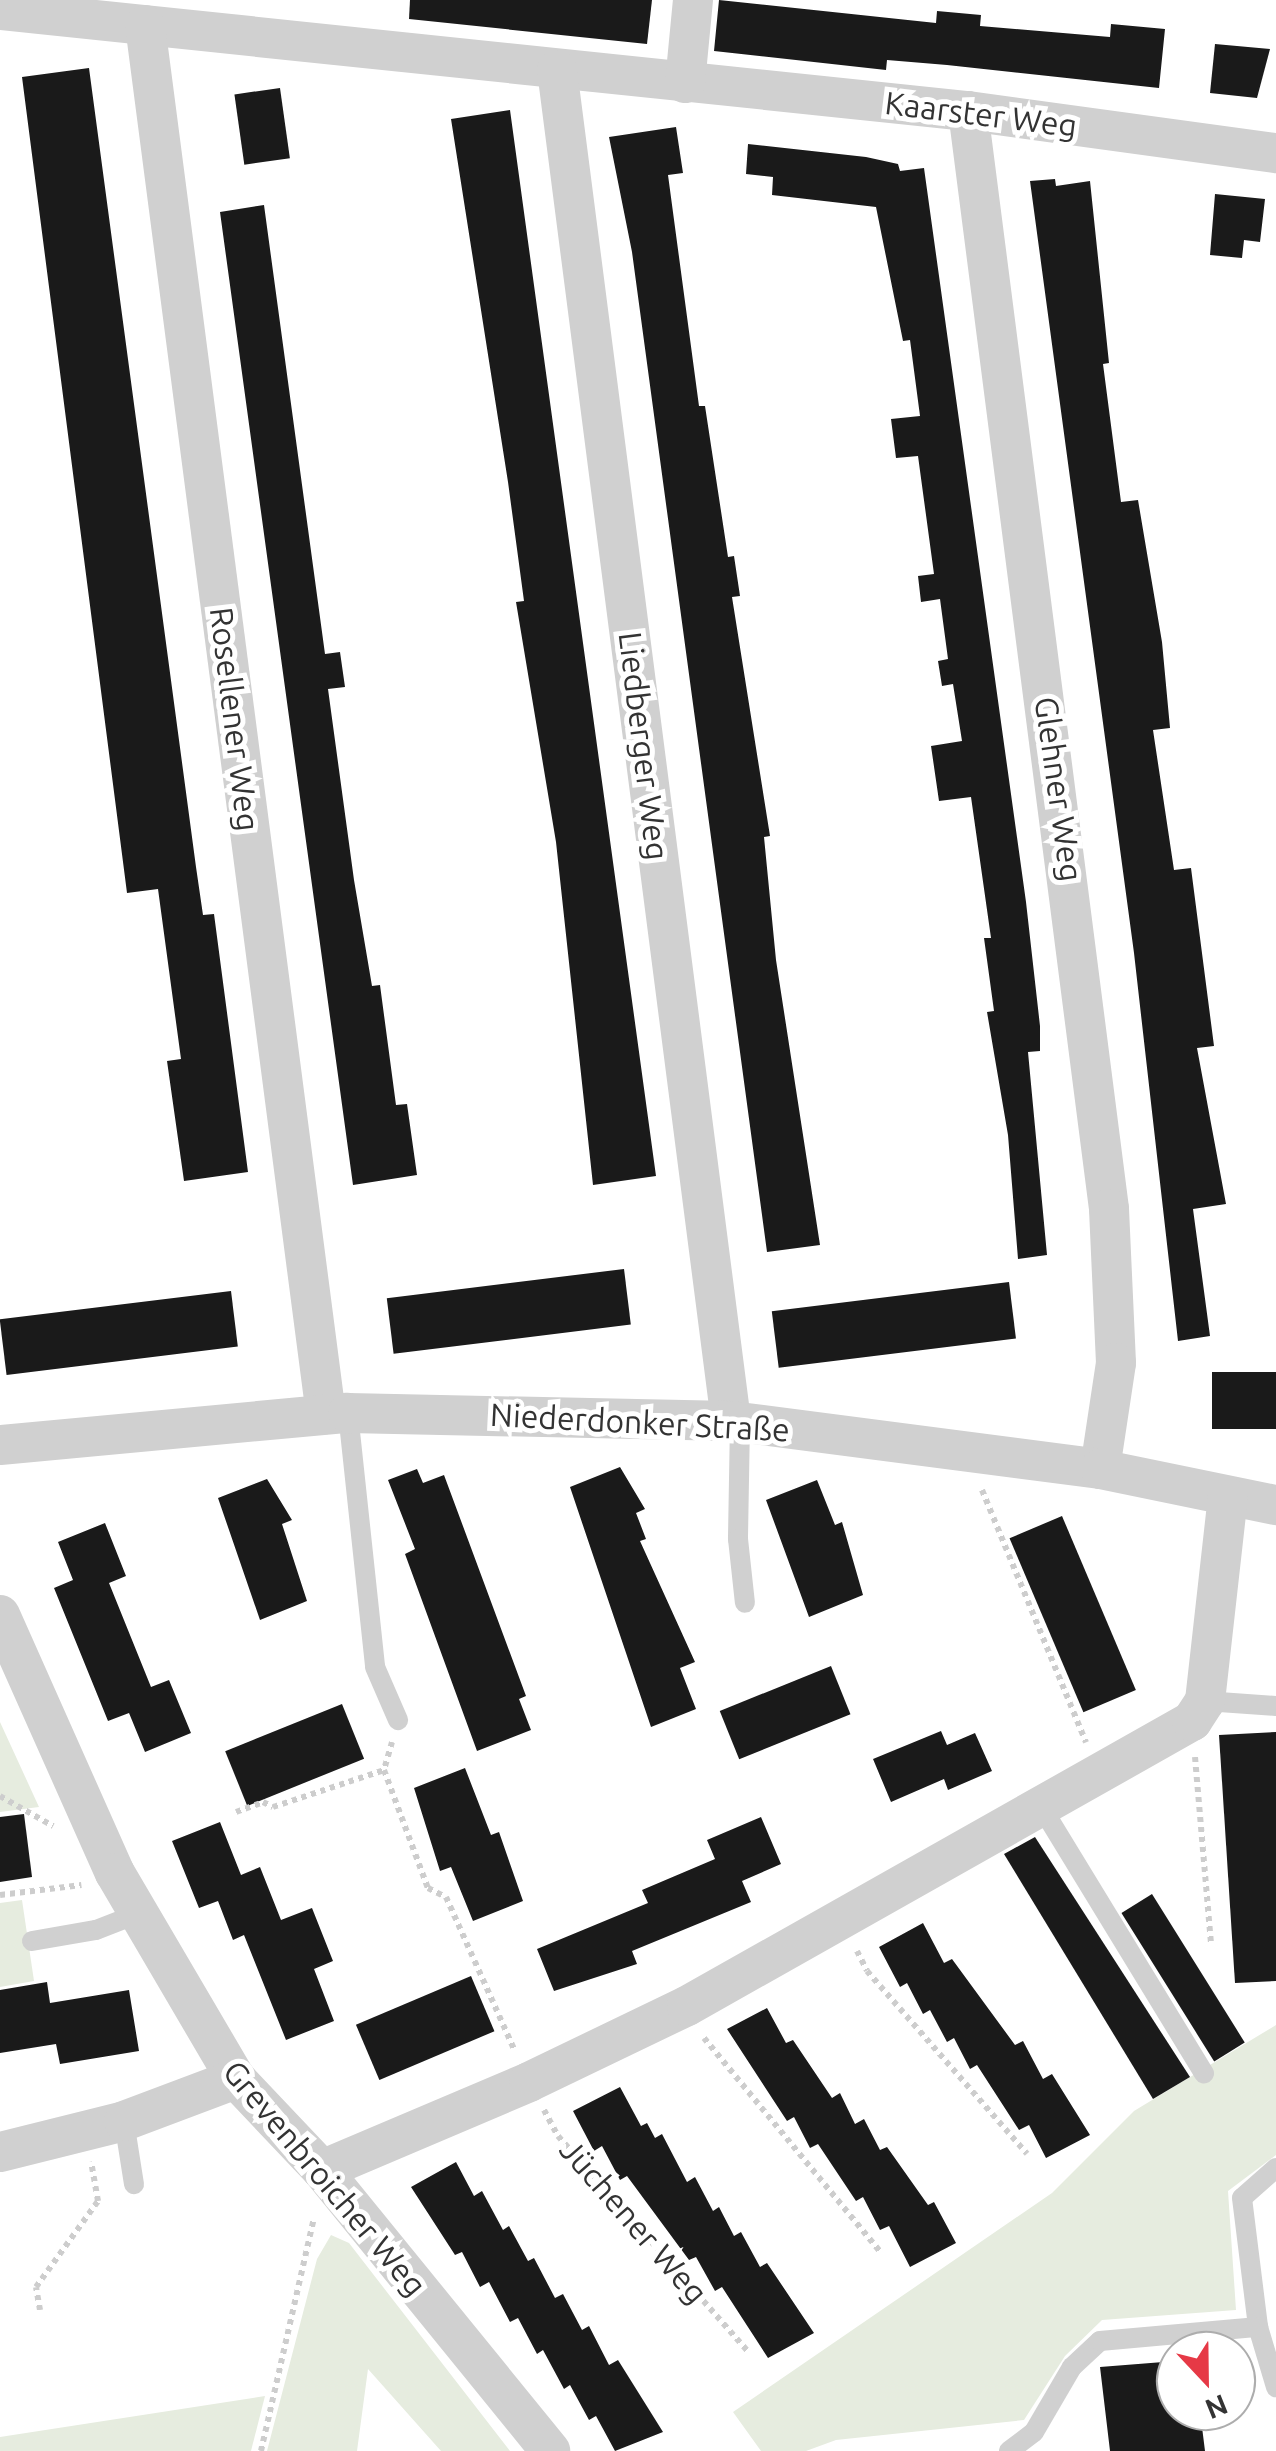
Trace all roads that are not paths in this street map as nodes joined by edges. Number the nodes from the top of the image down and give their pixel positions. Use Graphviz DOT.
graph roads {
  1 [pos="693,0"];
  2 [pos="0,10"];
  3 [pos="220,16"];
  4 [pos="145,25"];
  5 [pos="557,70"];
  6 [pos="685,83"];
  7 [pos="968,111"];
  8 [pos="1276,153"];
  9 [pos="337,1414"];
  10 [pos="736,1422"];
  11 [pos="0,1445"];
  12 [pos="1100,1469"];
  13 [pos="1228,1497"];
  14 [pos="1276,1505"];
  15 [pos="746,1602"];
  16 [pos="2,1625"];
  17 [pos="1276,1706"];
  18 [pos="1198,1711"];
  19 [pos="398,1720"];
  20 [pos="1042,1808"];
  21 [pos="137,1914"];
  22 [pos="32,1941"];
  23 [pos="1204,2073"];
  24 [pos="236,2078"];
  25 [pos="124,2121"];
  26 [pos="0,2152"];
  27 [pos="1276,2168"];
  28 [pos="322,2170"];
  29 [pos="134,2184"];
  30 [pos="1258,2327"];
  31 [pos="1276,2388"];
  32 [pos="550,2451"];
  33 [pos="1009,2451"];
  1 -- 6 [label="street"];
  2 -- 4 [label="street, Kaarster Weg"];
  3 -- 4 [label="street, Kaarster Weg"];
  3 -- 5 [label="street, Kaarster Weg"];
  4 -- 9 [label="street, Rosellener Weg"];
  5 -- 6 [label="street, Kaarster Weg"];
  5 -- 10 [label="street, Liedberger Weg"];
  6 -- 7 [label="street, Kaarster Weg"];
  7 -- 8 [label="street, Kaarster Weg"];
  7 -- 12 [label="street, Glehner Weg"];
  9 -- 10 [label="street, Niederdonker Straße"];
  9 -- 11 [label="street, Niederdonker Straße"];
  9 -- 19 [label="lane"];
  10 -- 12 [label="street, Niederdonker Straße"];
  10 -- 15 [label="lane"];
  12 -- 13 [label="street, Niederdonker Straße"];
  13 -- 14 [label="street, Niederdonker Straße"];
  13 -- 18 [label="street"];
  16 -- 21 [label="street, Grevenbroicher Weg"];
  17 -- 18 [label="lane"];
  18 -- 20 [label="street"];
  20 -- 23 [label="lane"];
  20 -- 28 [label="street"];
  21 -- 22 [label="lane"];
  21 -- 24 [label="street, Grevenbroicher Weg"];
  24 -- 25 [label="street"];
  24 -- 28 [label="street, Grevenbroicher Weg"];
  25 -- 26 [label="street"];
  25 -- 29 [label="lane"];
  27 -- 30 [label="lane"];
  28 -- 32 [label="street, Grevenbroicher Weg"];
  30 -- 31 [label="lane"];
  30 -- 33 [label="lane"];
}
